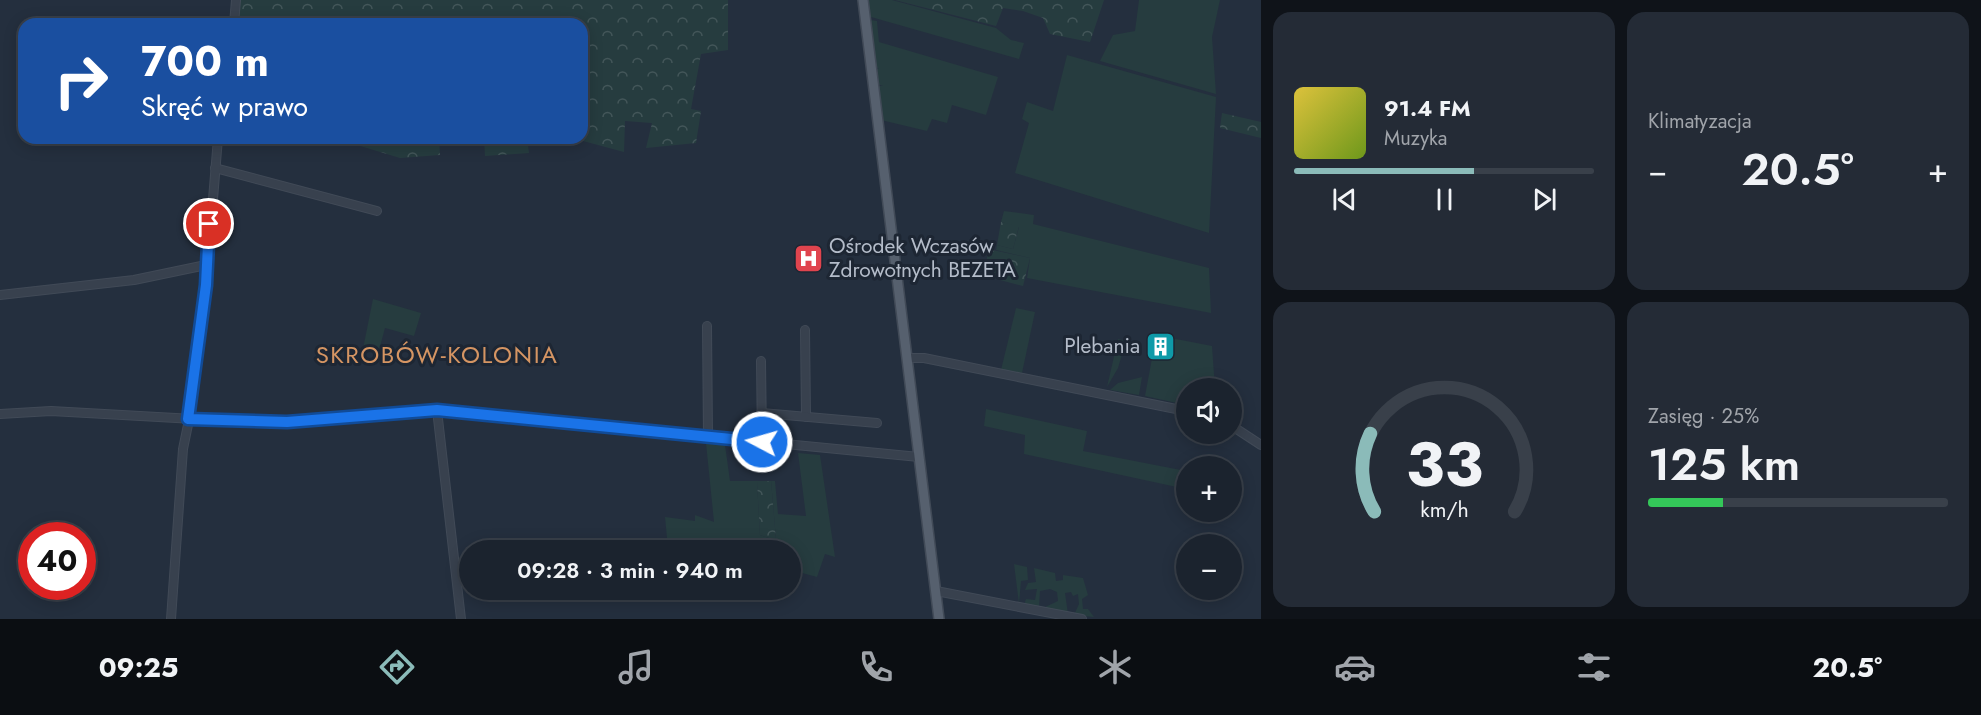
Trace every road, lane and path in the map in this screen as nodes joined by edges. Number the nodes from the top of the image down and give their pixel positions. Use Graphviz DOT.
graph roads {
  1 [pos="236,0"];
  2 [pos="863,0"];
  3 [pos="234,18"];
  4 [pos="217,144"];
  5 [pos="215,168"];
  6 [pos="377,210"];
  7 [pos="206,266"];
  8 [pos="0,295"];
  9 [pos="707,326"];
  10 [pos="805,330"];
  11 [pos="907,358"];
  12 [pos="761,361"];
  13 [pos="1176,409"];
  14 [pos="437,410"];
  15 [pos="761,413"];
  16 [pos="0,414"];
  17 [pos="806,417"];
  18 [pos="188,419"];
  19 [pos="877,423"];
  20 [pos="1242,433"];
  21 [pos="708,437"];
  22 [pos="762,442"];
  23 [pos="1261,445"];
  24 [pos="919,457"];
  25 [pos="936,591"];
  26 [pos="171,619"];
  27 [pos="461,619"];
  28 [pos="939,619"];
  29 [pos="1082,619"];
  1 -- 3 [label="street"];
  2 -- 11 [label="main road"];
  4 -- 5 [label="street"];
  5 -- 6 [label="street"];
  5 -- 7 [label="street"];
  7 -- 8 [label="street"];
  7 -- 18 [label="street"];
  9 -- 21 [label="street"];
  10 -- 17 [label="street"];
  11 -- 13 [label="street"];
  11 -- 24 [label="main road"];
  12 -- 15 [label="street"];
  14 -- 18 [label="street"];
  14 -- 21 [label="street"];
  14 -- 27 [label="street"];
  15 -- 17 [label="street"];
  15 -- 22 [label="street"];
  16 -- 18 [label="street"];
  17 -- 19 [label="street"];
  18 -- 26 [label="street"];
  20 -- 23 [label="street"];
  21 -- 22 [label="street"];
  22 -- 24 [label="street"];
  24 -- 25 [label="main road"];
  25 -- 28 [label="main road"];
  25 -- 29 [label="street"];
}
